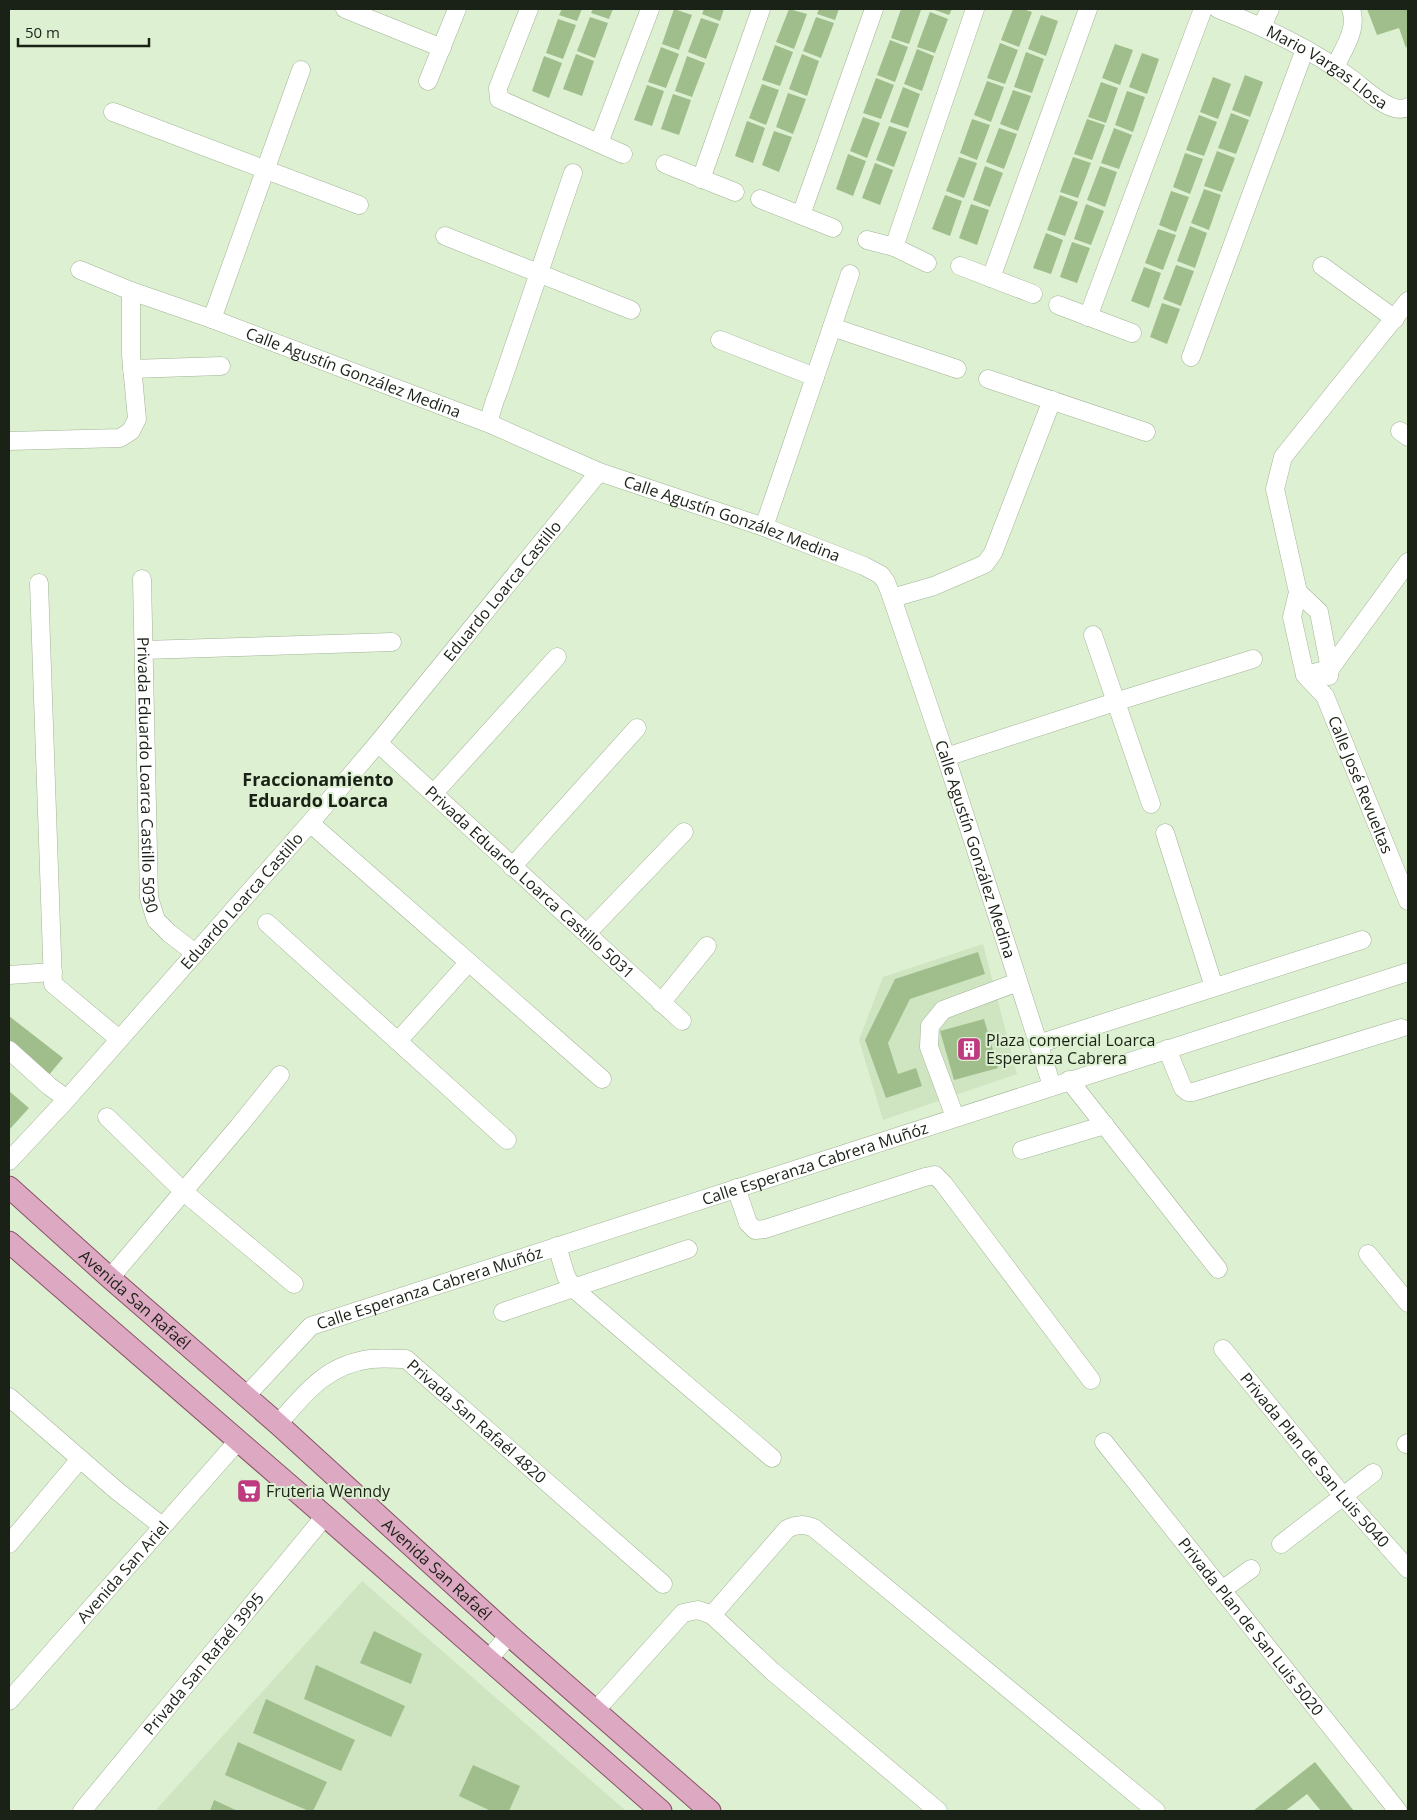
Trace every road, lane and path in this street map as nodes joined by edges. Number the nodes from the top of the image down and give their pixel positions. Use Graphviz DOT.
graph roads {
  1 [pos="344,9"];
  2 [pos="457,9"];
  3 [pos="529,9"];
  4 [pos="650,9"];
  5 [pos="761,9"];
  6 [pos="874,9"];
  7 [pos="975,9"];
  8 [pos="1088,9"];
  9 [pos="1203,9"];
  10 [pos="1218,9"];
  11 [pos="1270,9"];
  12 [pos="1351,9"];
  13 [pos="1262,26"];
  14 [pos="442,48"];
  15 [pos="1305,49"];
  16 [pos="1335,67"];
  17 [pos="301,70"];
  18 [pos="428,81"];
  19 [pos="1408,107"];
  20 [pos="113,112"];
  21 [pos="599,143"];
  22 [pos="623,154"];
  23 [pos="665,164"];
  24 [pos="266,170"];
  25 [pos="573,173"];
  26 [pos="701,179"];
  27 [pos="735,192"];
  28 [pos="760,199"];
  29 [pos="359,205"];
  30 [pos="801,215"];
  31 [pos="833,228"];
  32 [pos="445,236"];
  33 [pos="867,240"];
  34 [pos="894,247"];
  35 [pos="927,264"];
  36 [pos="960,266"];
  37 [pos="1322,266"];
  38 [pos="80,270"];
  39 [pos="539,274"];
  40 [pos="850,274"];
  41 [pos="991,278"];
  42 [pos="131,291"];
  43 [pos="1033,294"];
  44 [pos="1408,301"];
  45 [pos="1058,305"];
  46 [pos="631,310"];
  47 [pos="1088,317"];
  48 [pos="1395,318"];
  49 [pos="212,319"];
  50 [pos="832,327"];
  51 [pos="1132,333"];
  52 [pos="720,340"];
  53 [pos="1191,357"];
  54 [pos="221,366"];
  55 [pos="132,369"];
  56 [pos="958,369"];
  57 [pos="815,377"];
  58 [pos="988,379"];
  59 [pos="1052,400"];
  60 [pos="488,423"];
  61 [pos="1146,432"];
  62 [pos="9,441"];
  63 [pos="599,472"];
  64 [pos="764,527"];
  65 [pos="1408,562"];
  66 [pos="142,580"];
  67 [pos="39,583"];
  68 [pos="1298,592"];
  69 [pos="892,598"];
  70 [pos="1093,635"];
  71 [pos="392,642"];
  72 [pos="144,650"];
  73 [pos="556,657"];
  74 [pos="1253,659"];
  75 [pos="1330,669"];
  76 [pos="1305,674"];
  77 [pos="1325,696"];
  78 [pos="1115,702"];
  79 [pos="637,728"];
  80 [pos="378,743"];
  81 [pos="946,757"];
  82 [pos="434,793"];
  83 [pos="1152,804"];
  84 [pos="310,823"];
  85 [pos="684,832"];
  86 [pos="1165,833"];
  87 [pos="512,867"];
  88 [pos="1408,901"];
  89 [pos="267,923"];
  90 [pos="587,933"];
  91 [pos="1362,940"];
  92 [pos="708,946"];
  93 [pos="195,953"];
  94 [pos="468,963"];
  95 [pos="53,972"];
  96 [pos="1408,972"];
  97 [pos="9,975"];
  98 [pos="1018,982"];
  99 [pos="1214,987"];
  100 [pos="661,1003"];
  101 [pos="682,1022"];
  102 [pos="1402,1028"];
  103 [pos="119,1039"];
  104 [pos="398,1041"];
  105 [pos="1038,1044"];
  106 [pos="1166,1049"];
  107 [pos="9,1050"];
  108 [pos="280,1074"];
  109 [pos="602,1080"];
  110 [pos="1069,1080"];
  111 [pos="1052,1086"];
  112 [pos="67,1099"];
  113 [pos="107,1116"];
  114 [pos="955,1117"];
  115 [pos="1105,1125"];
  116 [pos="507,1140"];
  117 [pos="1022,1150"];
  118 [pos="9,1161"];
  119 [pos="9,1187"];
  120 [pos="736,1188"];
  121 [pos="184,1192"];
  122 [pos="9,1242"];
  123 [pos="556,1246"];
  124 [pos="688,1249"];
  125 [pos="1368,1254"];
  126 [pos="1218,1269"];
  127 [pos="110,1278"];
  128 [pos="294,1284"];
  129 [pos="573,1288"];
  130 [pos="1408,1303"];
  131 [pos="503,1312"];
  132 [pos="1223,1350"];
  133 [pos="1090,1380"];
  134 [pos="246,1396"];
  135 [pos="9,1397"];
  136 [pos="278,1424"];
  137 [pos="238,1441"];
  138 [pos="1104,1442"];
  139 [pos="772,1458"];
  140 [pos="80,1459"];
  141 [pos="1373,1473"];
  142 [pos="1343,1496"];
  143 [pos="325,1516"];
  144 [pos="162,1526"];
  145 [pos="9,1544"];
  146 [pos="1281,1544"];
  147 [pos="1408,1568"];
  148 [pos="1251,1569"];
  149 [pos="663,1584"];
  150 [pos="1222,1590"];
  151 [pos="712,1615"];
  152 [pos="509,1636"];
  153 [pos="488,1660"];
  154 [pos="9,1701"];
  155 [pos="596,1710"];
  156 [pos="82,1811"];
  157 [pos="661,1811"];
  158 [pos="710,1811"];
  159 [pos="938,1811"];
  160 [pos="1156,1811"];
  161 [pos="1398,1811"];
  1 -- 14 [label="street"];
  2 -- 14 [label="street"];
  3 -- 21 [label="street"];
  4 -- 21 [label="street"];
  5 -- 26 [label="street"];
  6 -- 30 [label="street"];
  7 -- 34 [label="street"];
  8 -- 41 [label="street"];
  9 -- 47 [label="street"];
  10 -- 13 [label="street, Mario Vargas Llosa"];
  11 -- 13 [label="street"];
  12 -- 16 [label="street"];
  13 -- 15 [label="street, Mario Vargas Llosa"];
  14 -- 18 [label="street"];
  15 -- 16 [label="street, Mario Vargas Llosa"];
  15 -- 53 [label="street"];
  16 -- 19 [label="street, Mario Vargas Llosa"];
  17 -- 24 [label="street"];
  20 -- 24 [label="street"];
  21 -- 22 [label="street"];
  23 -- 26 [label="street"];
  24 -- 29 [label="street"];
  24 -- 49 [label="street"];
  25 -- 39 [label="street"];
  26 -- 27 [label="street"];
  28 -- 30 [label="street"];
  30 -- 31 [label="street"];
  32 -- 39 [label="street"];
  33 -- 34 [label="street"];
  34 -- 35 [label="street"];
  36 -- 41 [label="street"];
  37 -- 48 [label="street"];
  38 -- 42 [label="street, Calle Agustín González Medina"];
  39 -- 46 [label="street"];
  39 -- 60 [label="street"];
  40 -- 50 [label="street"];
  41 -- 43 [label="street"];
  42 -- 49 [label="street, Calle Agustín González Medina"];
  42 -- 55 [label="street"];
  44 -- 48 [label="street, Calle José Revueltas"];
  45 -- 47 [label="street"];
  47 -- 51 [label="street"];
  48 -- 68 [label="street, Calle José Revueltas"];
  49 -- 60 [label="street, Calle Agustín González Medina"];
  50 -- 56 [label="street"];
  50 -- 57 [label="street"];
  52 -- 57 [label="street"];
  54 -- 55 [label="street"];
  55 -- 62 [label="street"];
  57 -- 64 [label="street"];
  58 -- 59 [label="street"];
  59 -- 61 [label="street"];
  59 -- 69 [label="street"];
  60 -- 63 [label="street, Calle Agustín González Medina"];
  63 -- 64 [label="street, Calle Agustín González Medina"];
  63 -- 80 [label="street, Eduardo Loarca Castillo"];
  64 -- 69 [label="street, Calle Agustín González Medina"];
  65 -- 75 [label="street"];
  66 -- 72 [label="street, Privada Eduardo Loarca Castillo 5030"];
  67 -- 95 [label="street"];
  68 -- 75 [label="street, Calle José Revueltas"];
  68 -- 76 [label="street, Calle José Revueltas"];
  69 -- 81 [label="street, Calle Agustín González Medina"];
  70 -- 78 [label="street"];
  71 -- 72 [label="street"];
  72 -- 93 [label="street, Privada Eduardo Loarca Castillo 5030"];
  73 -- 82 [label="street"];
  74 -- 78 [label="street"];
  75 -- 76 [label="street"];
  75 -- 77 [label="street, Calle José Revueltas"];
  76 -- 77 [label="street, Calle José Revueltas"];
  77 -- 88 [label="street, Calle José Revueltas"];
  78 -- 81 [label="street"];
  78 -- 83 [label="street"];
  79 -- 87 [label="street"];
  80 -- 82 [label="street, Privada Eduardo Loarca Castillo 5031"];
  80 -- 84 [label="street, Eduardo Loarca Castillo"];
  81 -- 98 [label="street, Calle Agustín González Medina"];
  82 -- 87 [label="street, Privada Eduardo Loarca Castillo 5031"];
  84 -- 93 [label="street, Eduardo Loarca Castillo"];
  84 -- 94 [label="street"];
  85 -- 90 [label="street"];
  86 -- 99 [label="street"];
  87 -- 90 [label="street, Privada Eduardo Loarca Castillo 5031"];
  89 -- 104 [label="street"];
  90 -- 100 [label="street, Privada Eduardo Loarca Castillo 5031"];
  91 -- 99 [label="street"];
  92 -- 100 [label="street"];
  93 -- 103 [label="street, Eduardo Loarca Castillo"];
  94 -- 104 [label="street"];
  94 -- 109 [label="street"];
  95 -- 97 [label="street"];
  95 -- 103 [label="street"];
  96 -- 106 [label="street, Calle Esperanza Cabrera Muñóz"];
  98 -- 105 [label="street, Calle Agustín González Medina"];
  98 -- 114 [label="street"];
  99 -- 105 [label="street"];
  100 -- 101 [label="street, Privada Eduardo Loarca Castillo 5031"];
  102 -- 106 [label="street"];
  103 -- 112 [label="street, Eduardo Loarca Castillo"];
  104 -- 116 [label="street"];
  105 -- 111 [label="street, Calle Agustín González Medina"];
  106 -- 110 [label="street, Calle Esperanza Cabrera Muñóz"];
  107 -- 112 [label="street"];
  108 -- 121 [label="street"];
  110 -- 111 [label="street, Calle Esperanza Cabrera Muñóz"];
  110 -- 115 [label="street"];
  111 -- 114 [label="street, Calle Esperanza Cabrera Muñóz"];
  112 -- 118 [label="street, Eduardo Loarca Castillo"];
  113 -- 121 [label="street"];
  114 -- 120 [label="street, Calle Esperanza Cabrera Muñóz"];
  115 -- 117 [label="street"];
  115 -- 126 [label="street"];
  119 -- 127 [label="main road, Avenida San Rafaél"];
  120 -- 123 [label="street, Calle Esperanza Cabrera Muñóz"];
  120 -- 133 [label="street"];
  121 -- 127 [label="street"];
  121 -- 128 [label="street"];
  122 -- 137 [label="main road, Avenida San Rafaél"];
  123 -- 129 [label="street"];
  123 -- 134 [label="street, Calle Esperanza Cabrera Muñóz"];
  124 -- 129 [label="street"];
  125 -- 130 [label="street"];
  127 -- 134 [label="main road, Avenida San Rafaél"];
  129 -- 131 [label="street"];
  129 -- 139 [label="street"];
  132 -- 142 [label="street, Privada Plan de San Luis 5040"];
  134 -- 136 [label="main road, Avenida San Rafaél"];
  135 -- 140 [label="street"];
  136 -- 149 [label="street, Privada San Rafaél 4820"];
  136 -- 152 [label="main road, Avenida San Rafaél"];
  137 -- 143 [label="main road, Avenida San Rafaél"];
  137 -- 144 [label="street, Avenida San Ariel"];
  138 -- 150 [label="street, Privada Plan de San Luis 5020"];
  140 -- 144 [label="street"];
  140 -- 145 [label="street"];
  141 -- 142 [label="street"];
  142 -- 146 [label="street"];
  142 -- 147 [label="street, Privada Plan de San Luis 5040"];
  143 -- 153 [label="main road, Avenida San Rafaél"];
  143 -- 156 [label="street, Privada San Rafaél 3995"];
  144 -- 154 [label="street, Avenida San Ariel"];
  148 -- 150 [label="street"];
  150 -- 161 [label="street, Privada Plan de San Luis 5020"];
  151 -- 155 [label="street"];
  151 -- 159 [label="street"];
  151 -- 160 [label="street"];
  152 -- 153 [label="street"];
  152 -- 155 [label="main road, Avenida San Rafaél"];
  153 -- 157 [label="main road, Avenida San Rafaél"];
  155 -- 158 [label="main road, Avenida San Rafaél"];
}
